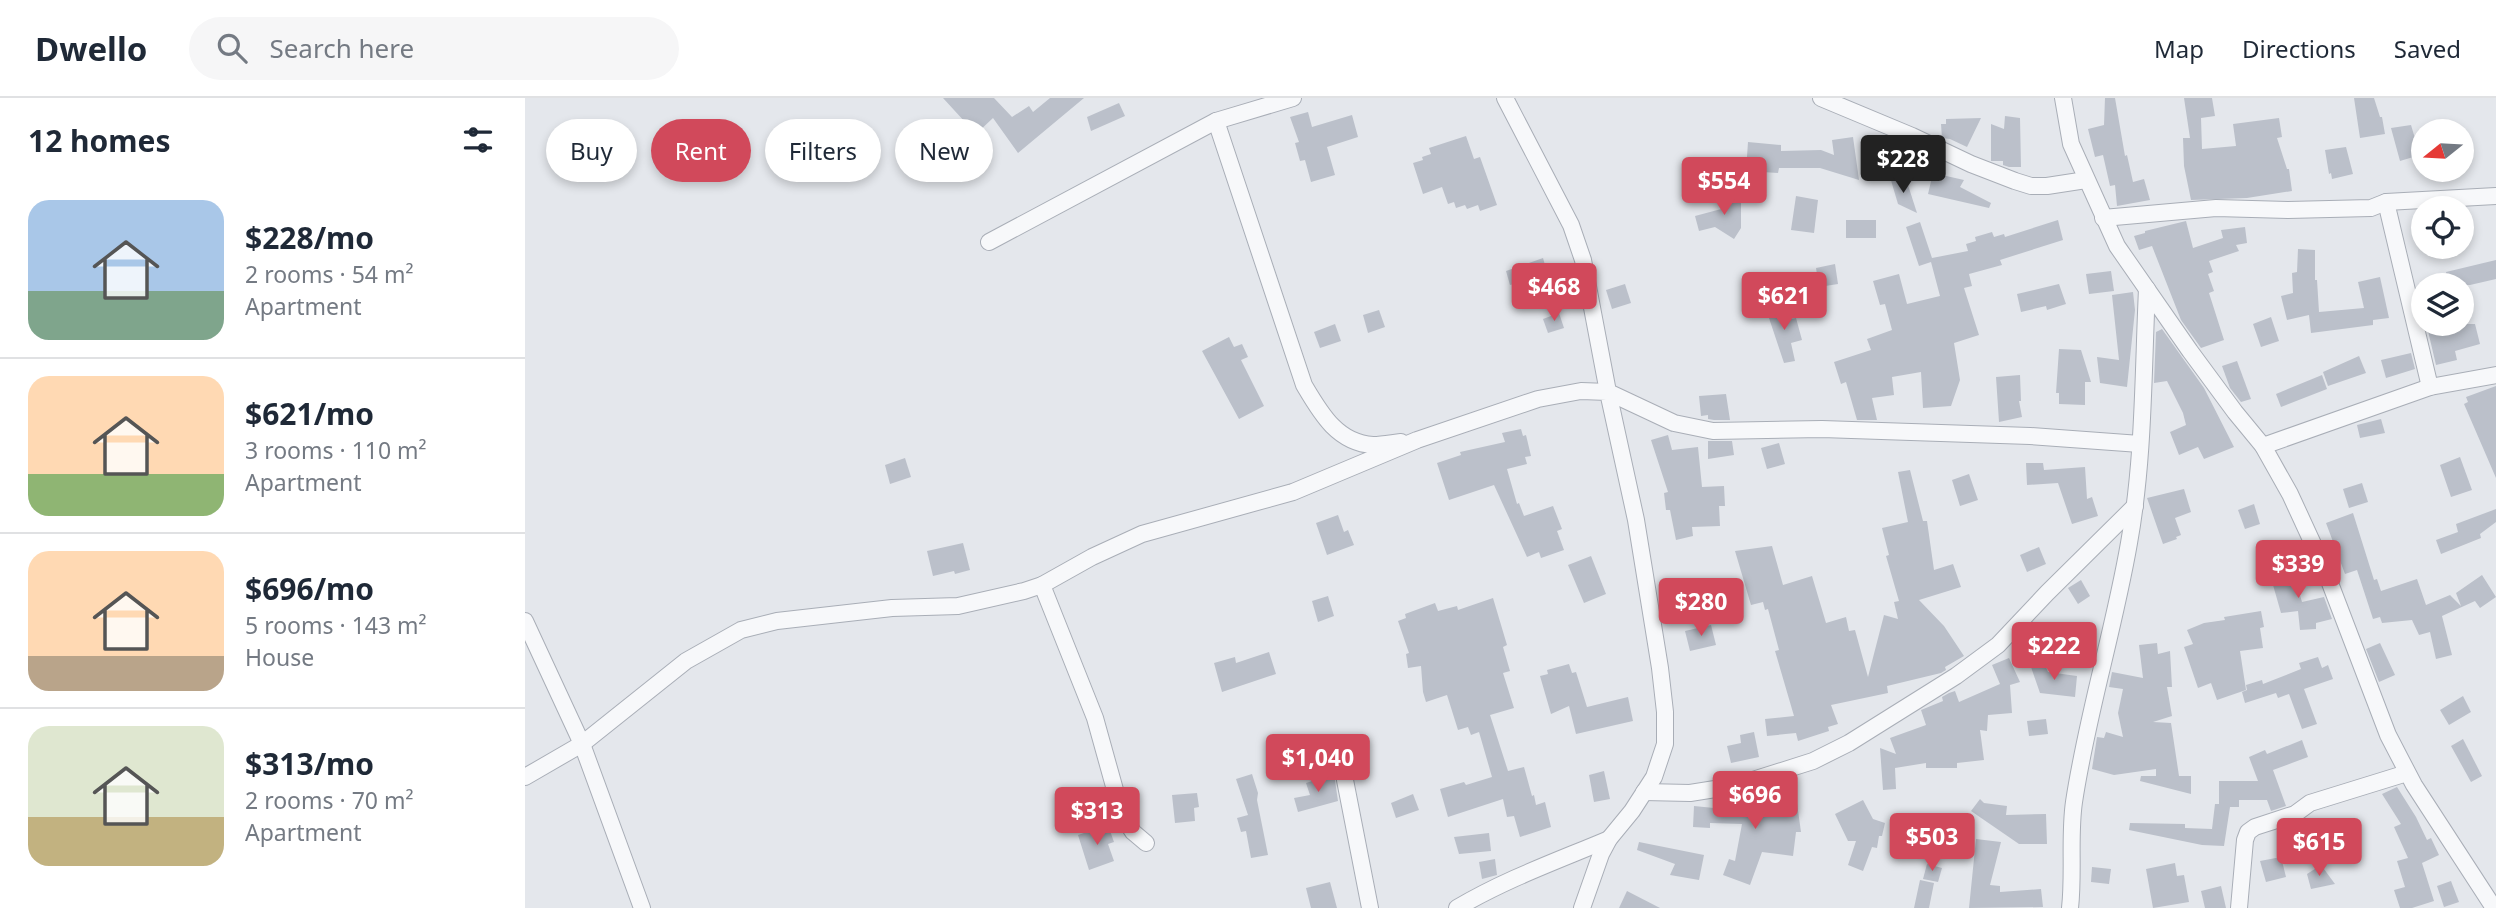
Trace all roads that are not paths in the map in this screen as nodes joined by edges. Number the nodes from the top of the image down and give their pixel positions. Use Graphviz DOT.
graph roads {
  1 [pos="1293,98"];
  2 [pos="1505,98"];
  3 [pos="1821,98"];
  4 [pos="2063,98"];
  5 [pos="1216,121"];
  6 [pos="2086,180"];
  7 [pos="2496,196"];
  8 [pos="2386,202"];
  9 [pos="2103,218"];
  10 [pos="989,242"];
  11 [pos="2147,289"];
  12 [pos="2496,375"];
  13 [pos="2430,387"];
  14 [pos="1608,392"];
  15 [pos="1417,440"];
  16 [pos="2140,444"];
  17 [pos="2263,446"];
  18 [pos="2135,506"];
  19 [pos="1042,585"];
  20 [pos="525,621"];
  21 [pos="582,744"];
  22 [pos="2407,773"];
  23 [pos="525,776"];
  24 [pos="1345,780"];
  25 [pos="1644,792"];
  26 [pos="1609,839"];
  27 [pos="1146,843"];
  28 [pos="642,908"];
  29 [pos="1370,908"];
  30 [pos="1457,908"];
  31 [pos="1582,908"];
  32 [pos="2070,908"];
  33 [pos="2239,908"];
  34 [pos="2494,908"];
  1 -- 5 [label="street"];
  2 -- 14 [label="street"];
  3 -- 6 [label="street"];
  4 -- 6 [label="street"];
  5 -- 10 [label="street"];
  5 -- 15 [label="street"];
  6 -- 9 [label="street"];
  7 -- 8 [label="street"];
  8 -- 9 [label="street"];
  8 -- 13 [label="street"];
  9 -- 11 [label="street"];
  11 -- 16 [label="street"];
  11 -- 17 [label="street"];
  12 -- 13 [label="street"];
  13 -- 17 [label="street"];
  14 -- 15 [label="street"];
  14 -- 16 [label="street"];
  14 -- 25 [label="street"];
  15 -- 19 [label="street"];
  16 -- 18 [label="street"];
  17 -- 22 [label="street"];
  18 -- 25 [label="street"];
  18 -- 32 [label="street"];
  19 -- 21 [label="street"];
  19 -- 27 [label="street"];
  20 -- 21 [label="street"];
  21 -- 23 [label="street"];
  21 -- 28 [label="street"];
  22 -- 33 [label="street"];
  22 -- 34 [label="street"];
  24 -- 29 [label="street"];
  25 -- 26 [label="street"];
  26 -- 30 [label="street"];
  26 -- 31 [label="street"];
}
